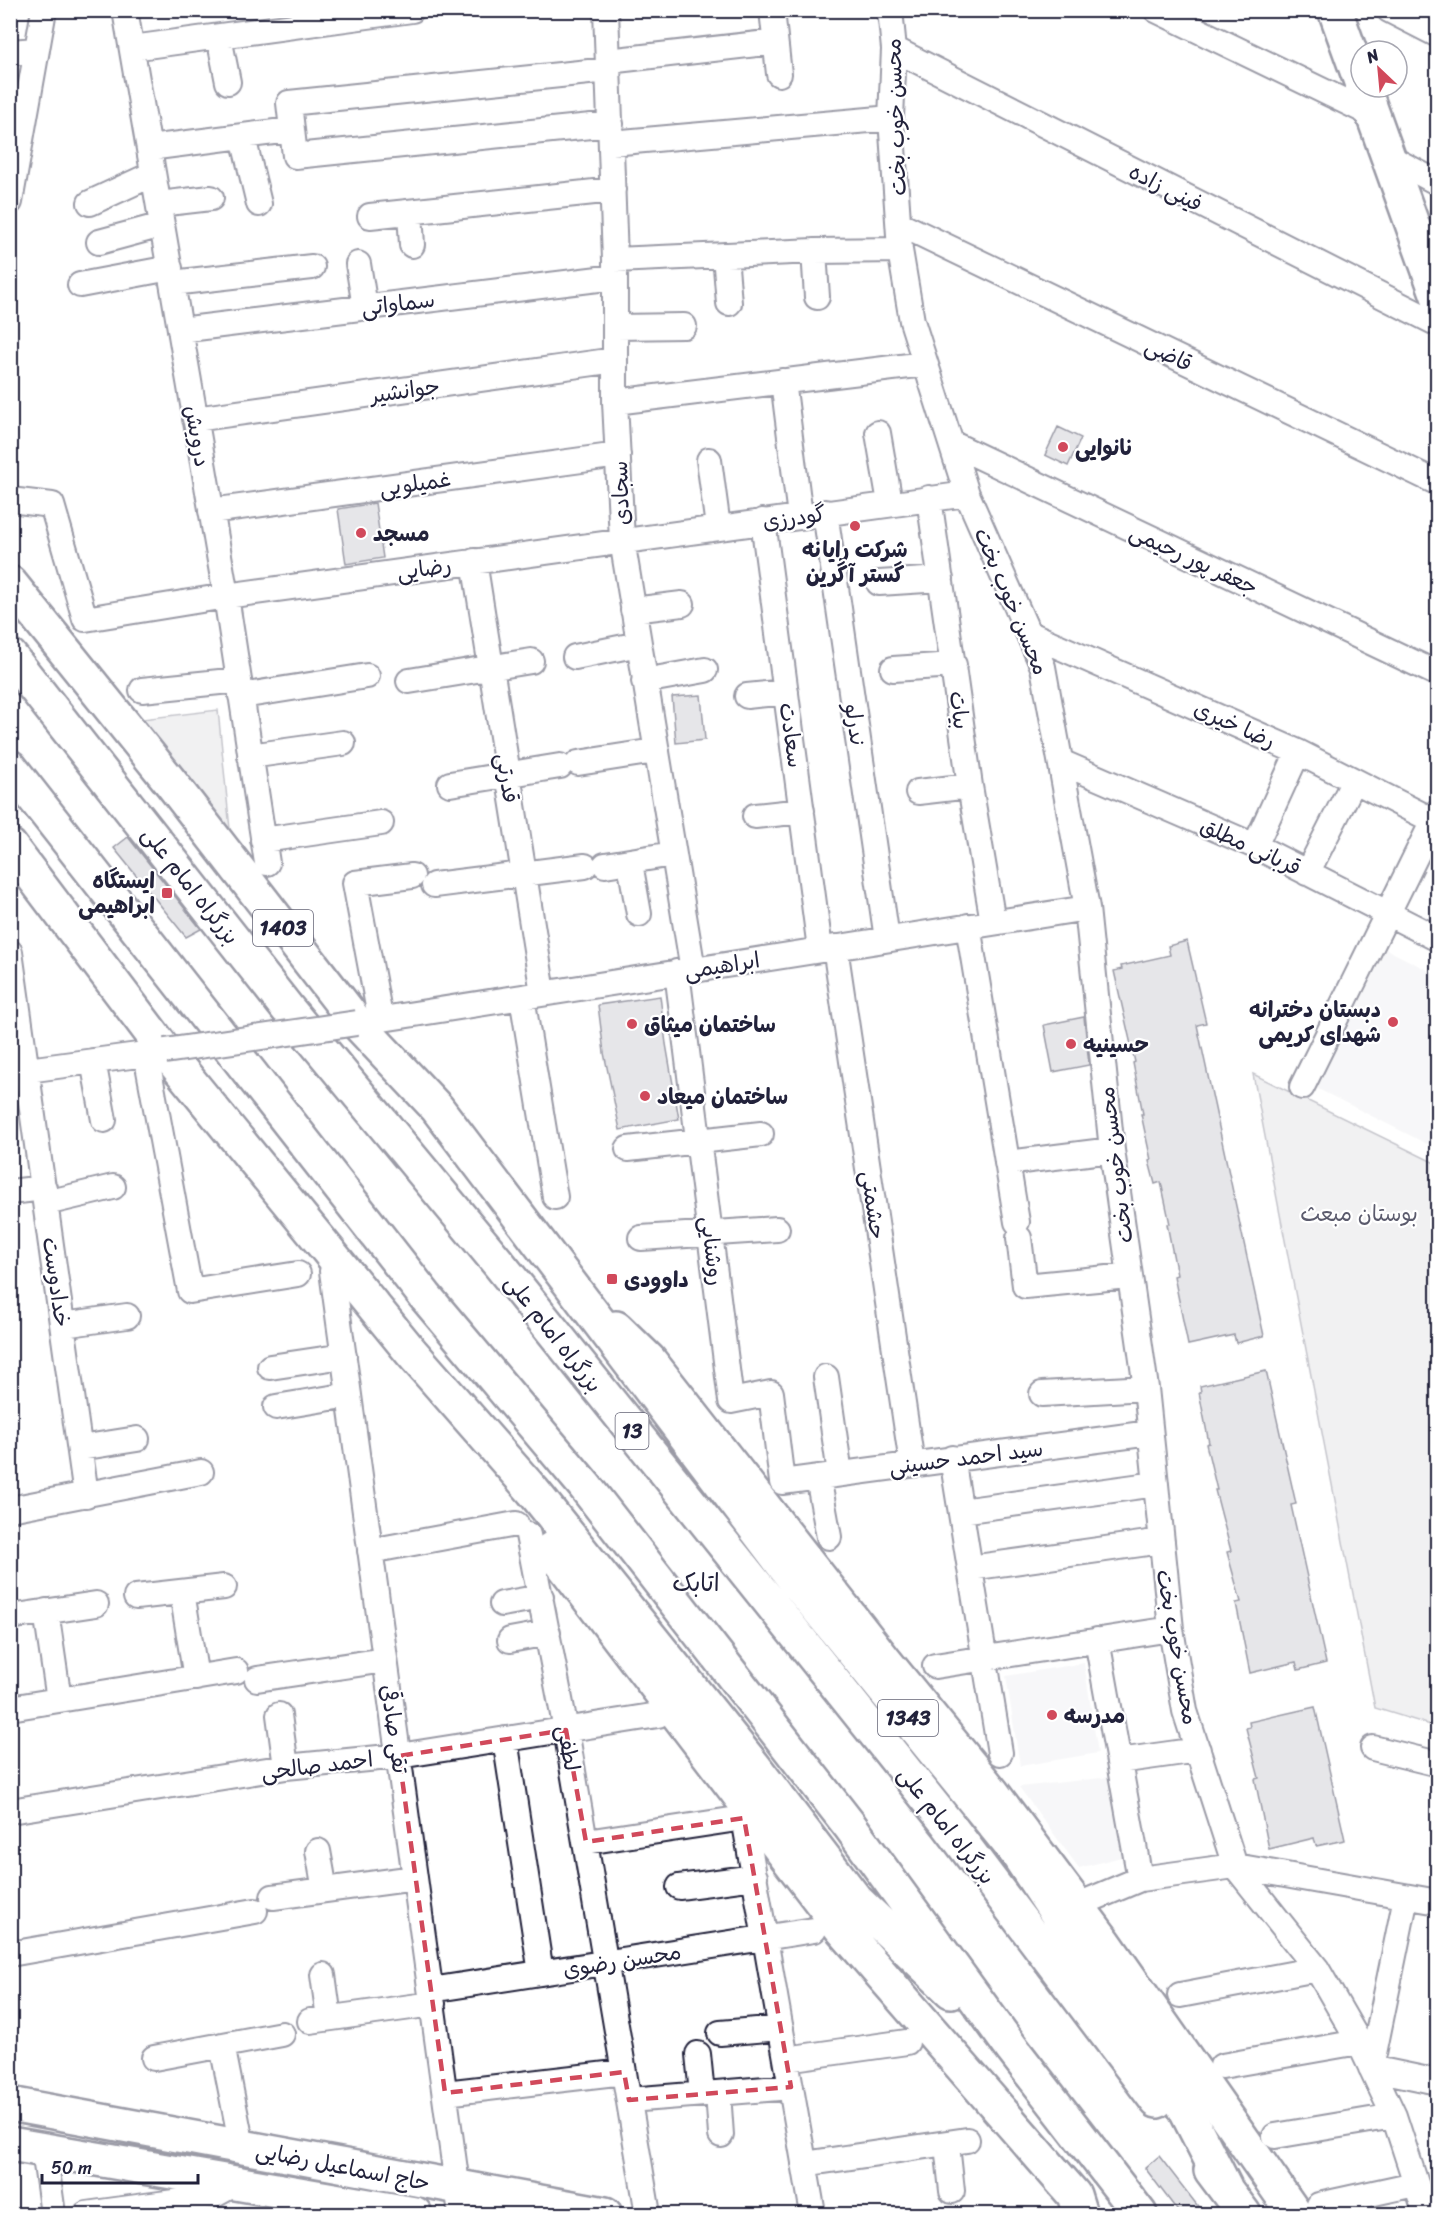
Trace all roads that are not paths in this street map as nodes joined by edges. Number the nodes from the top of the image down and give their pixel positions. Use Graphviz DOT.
graph roads {
  1 [pos="44,10"];
  2 [pos="125,10"];
  3 [pos="412,10"];
  4 [pos="606,10"];
  5 [pos="772,10"];
  6 [pos="890,10"];
  7 [pos="1156,10"];
  8 [pos="1335,10"];
  9 [pos="1389,10"];
  10 [pos="1437,35"];
  11 [pos="219,37"];
  12 [pos="776,42"];
  13 [pos="132,48"];
  14 [pos="1349,49"];
  15 [pos="37,50"];
  16 [pos="894,50"];
  17 [pos="10,52"];
  18 [pos="608,66"];
  19 [pos="779,74"];
  20 [pos="228,82"];
  21 [pos="1368,101"];
  22 [pos="891,118"];
  23 [pos="290,130"];
  24 [pos="611,133"];
  25 [pos="243,137"];
  26 [pos="149,148"];
  27 [pos="1387,156"];
  28 [pos="153,174"];
  29 [pos="1437,183"];
  30 [pos="613,190"];
  31 [pos="211,198"];
  32 [pos="10,202"];
  33 [pos="90,203"];
  34 [pos="259,204"];
  35 [pos="410,212"];
  36 [pos="160,214"];
  37 [pos="370,216"];
  38 [pos="900,224"];
  39 [pos="99,242"];
  40 [pos="412,245"];
  41 [pos="814,250"];
  42 [pos="900,250"];
  43 [pos="725,255"];
  44 [pos="358,264"];
  45 [pos="312,267"];
  46 [pos="615,268"];
  47 [pos="171,275"];
  48 [pos="80,285"];
  49 [pos="1437,296"];
  50 [pos="817,297"];
  51 [pos="729,303"];
  52 [pos="365,307"];
  53 [pos="1437,324"];
  54 [pos="684,326"];
  55 [pos="616,327"];
  56 [pos="180,330"];
  57 [pos="615,360"];
  58 [pos="925,364"];
  59 [pos="783,381"];
  60 [pos="615,402"];
  61 [pos="195,419"];
  62 [pos="878,433"];
  63 [pos="951,443"];
  64 [pos="618,455"];
  65 [pos="709,460"];
  66 [pos="1437,483"];
  67 [pos="967,494"];
  68 [pos="929,498"];
  69 [pos="10,500"];
  70 [pos="890,503"];
  71 [pos="211,511"];
  72 [pos="825,512"];
  73 [pos="800,516"];
  74 [pos="763,521"];
  75 [pos="718,527"];
  76 [pos="622,540"];
  77 [pos="474,561"];
  78 [pos="941,579"];
  79 [pos="10,583"];
  80 [pos="879,583"];
  81 [pos="226,596"];
  82 [pos="682,604"];
  83 [pos="633,610"];
  84 [pos="1028,633"];
  85 [pos="639,644"];
  86 [pos="10,656"];
  87 [pos="575,657"];
  88 [pos="531,661"];
  89 [pos="954,665"];
  90 [pos="490,667"];
  91 [pos="893,669"];
  92 [pos="705,670"];
  93 [pos="1437,674"];
  94 [pos="367,676"];
  95 [pos="410,681"];
  96 [pos="644,681"];
  97 [pos="240,688"];
  98 [pos="142,690"];
  99 [pos="786,692"];
  100 [pos="747,696"];
  101 [pos="343,743"];
  102 [pos="655,752"];
  103 [pos="1298,752"];
  104 [pos="250,756"];
  105 [pos="1060,762"];
  106 [pos="10,767"];
  107 [pos="508,776"];
  108 [pos="1354,781"];
  109 [pos="450,784"];
  110 [pos="970,786"];
  111 [pos="918,792"];
  112 [pos="802,811"];
  113 [pos="755,816"];
  114 [pos="1436,818"];
  115 [pos="381,823"];
  116 [pos="10,846"];
  117 [pos="1256,846"];
  118 [pos="674,854"];
  119 [pos="630,863"];
  120 [pos="1307,873"];
  121 [pos="523,874"];
  122 [pos="1087,908"];
  123 [pos="1387,913"];
  124 [pos="639,914"];
  125 [pos="993,922"];
  126 [pos="968,926"];
  127 [pos="887,939"];
  128 [pos="1437,939"];
  129 [pos="828,948"];
  130 [pos="10,952"];
  131 [pos="685,971"];
  132 [pos="533,995"];
  133 [pos="368,1020"];
  134 [pos="155,1052"];
  135 [pos="93,1061"];
  136 [pos="19,1071"];
  137 [pos="1302,1087"];
  138 [pos="104,1120"];
  139 [pos="761,1134"];
  140 [pos="699,1142"];
  141 [pos="628,1149"];
  142 [pos="1112,1150"];
  143 [pos="1007,1163"];
  144 [pos="113,1187"];
  145 [pos="10,1192"];
  146 [pos="45,1196"];
  147 [pos="555,1197"];
  148 [pos="777,1229"];
  149 [pos="711,1233"];
  150 [pos="641,1238"];
  151 [pos="332,1271"];
  152 [pos="558,1271"];
  153 [pos="298,1274"];
  154 [pos="1128,1276"];
  155 [pos="127,1316"];
  156 [pos="63,1326"];
  157 [pos="411,1352"];
  158 [pos="344,1356"];
  159 [pos="270,1367"];
  160 [pos="826,1377"];
  161 [pos="1146,1388"];
  162 [pos="1042,1394"];
  163 [pos="349,1395"];
  164 [pos="276,1407"];
  165 [pos="1150,1433"];
  166 [pos="137,1439"];
  167 [pos="80,1448"];
  168 [pos="952,1458"];
  169 [pos="912,1464"];
  170 [pos="201,1472"];
  171 [pos="829,1475"];
  172 [pos="782,1482"];
  173 [pos="1156,1484"];
  174 [pos="86,1495"];
  175 [pos="10,1509"];
  176 [pos="961,1511"];
  177 [pos="829,1537"];
  178 [pos="1162,1541"];
  179 [pos="370,1551"];
  180 [pos="970,1568"];
  181 [pos="224,1587"];
  182 [pos="182,1592"];
  183 [pos="136,1597"];
  184 [pos="541,1597"];
  185 [pos="96,1604"];
  186 [pos="502,1604"];
  187 [pos="46,1611"];
  188 [pos="10,1617"];
  189 [pos="1170,1629"];
  190 [pos="548,1633"];
  191 [pos="510,1640"];
  192 [pos="1097,1640"];
  193 [pos="985,1658"];
  194 [pos="386,1660"];
  195 [pos="934,1666"];
  196 [pos="196,1678"];
  197 [pos="59,1700"];
  198 [pos="10,1708"];
  199 [pos="279,1715"];
  200 [pos="658,1715"];
  201 [pos="566,1730"];
  202 [pos="505,1739"];
  203 [pos="1372,1748"];
  204 [pos="1197,1750"];
  205 [pos="1000,1753"];
  206 [pos="399,1756"];
  207 [pos="1119,1761"];
  208 [pos="1437,1764"];
  209 [pos="286,1767"];
  210 [pos="10,1811"];
  211 [pos="585,1842"];
  212 [pos="318,1851"];
  213 [pos="1235,1866"];
  214 [pos="755,1877"];
  215 [pos="415,1878"];
  216 [pos="1140,1879"];
  217 [pos="679,1887"];
  218 [pos="325,1890"];
  219 [pos="1406,1897"];
  220 [pos="1090,1900"];
  221 [pos="1437,1902"];
  222 [pos="814,1930"];
  223 [pos="765,1937"];
  224 [pos="10,1954"];
  225 [pos="606,1963"];
  226 [pos="1317,1970"];
  227 [pos="541,1973"];
  228 [pos="323,1975"];
  229 [pos="1180,1995"];
  230 [pos="432,1997"];
  231 [pos="781,2028"];
  232 [pos="720,2033"];
  233 [pos="282,2034"];
  234 [pos="907,2042"];
  235 [pos="1359,2042"];
  236 [pos="222,2045"];
  237 [pos="1013,2050"];
  238 [pos="698,2054"];
  239 [pos="154,2058"];
  240 [pos="786,2059"];
  241 [pos="1222,2066"];
  242 [pos="1371,2068"];
  243 [pos="624,2072"];
  244 [pos="1437,2082"];
  245 [pos="791,2087"];
  246 [pos="445,2093"];
  247 [pos="710,2093"];
  248 [pos="628,2100"];
  249 [pos="10,2104"];
  250 [pos="1394,2116"];
  251 [pos="722,2135"];
  252 [pos="1275,2136"];
  253 [pos="10,2144"];
  254 [pos="242,2147"];
  255 [pos="44,2150"];
  256 [pos="804,2164"];
  257 [pos="237,2183"];
  258 [pos="1415,2184"];
  259 [pos="1226,2187"];
  260 [pos="952,2192"];
  261 [pos="460,2201"];
  262 [pos="1365,2205"];
  263 [pos="1307,2210"];
  264 [pos="53,2214"];
  265 [pos="86,2214"];
  266 [pos="415,2214"];
  267 [pos="606,2214"];
  268 [pos="648,2214"];
  269 [pos="813,2214"];
  270 [pos="1080,2214"];
  271 [pos="1140,2214"];
  272 [pos="1244,2214"];
  273 [pos="1426,2214"];
  1 -- 15 [label="street"];
  2 -- 13 [label="street, درویش"];
  3 -- 11 [label="street"];
  4 -- 18 [label="street, سجادی"];
  5 -- 12 [label="street"];
  6 -- 16 [label="street, محسن خوب بخت"];
  7 -- 21 [label="street"];
  8 -- 14 [label="main road"];
  9 -- 10 [label="street"];
  11 -- 13 [label="street"];
  11 -- 20 [label="street"];
  12 -- 18 [label="street"];
  12 -- 19 [label="street"];
  13 -- 26 [label="street, درویش"];
  15 -- 17 [label="street"];
  15 -- 32 [label="street"];
  16 -- 22 [label="street, محسن خوب بخت"];
  16 -- 53 [label="street, فینی زاده"];
  18 -- 23 [label="street"];
  18 -- 24 [label="street, سجادی"];
  21 -- 27 [label="main road"];
  22 -- 24 [label="street"];
  22 -- 38 [label="street, محسن خوب بخت"];
  23 -- 24 [label="street"];
  23 -- 25 [label="street"];
  24 -- 30 [label="street, سجادی"];
  25 -- 26 [label="street"];
  25 -- 34 [label="street"];
  26 -- 28 [label="street, درویش"];
  27 -- 29 [label="street"];
  27 -- 49 [label="main road"];
  28 -- 33 [label="street"];
  28 -- 36 [label="street, درویش"];
  30 -- 35 [label="street"];
  30 -- 46 [label="street, سجادی"];
  31 -- 36 [label="street"];
  35 -- 37 [label="street"];
  35 -- 40 [label="street"];
  36 -- 39 [label="street"];
  36 -- 47 [label="street, درویش"];
  38 -- 42 [label="street, محسن خوب بخت"];
  38 -- 66 [label="street, قاضی"];
  41 -- 42 [label="street, سماواتی"];
  41 -- 43 [label="street, سماواتی"];
  41 -- 50 [label="street"];
  42 -- 58 [label="street, محسن خوب بخت"];
  43 -- 46 [label="street, سماواتی"];
  43 -- 51 [label="street"];
  44 -- 52 [label="street"];
  45 -- 47 [label="street"];
  46 -- 52 [label="street, سماواتی"];
  46 -- 55 [label="street, سجادی"];
  47 -- 48 [label="street"];
  47 -- 56 [label="street, درویش"];
  52 -- 56 [label="street, سماواتی"];
  54 -- 55 [label="street"];
  55 -- 57 [label="street, سجادی"];
  56 -- 61 [label="street, درویش"];
  57 -- 60 [label="street, سجادی"];
  57 -- 61 [label="street, جوانشیر"];
  58 -- 59 [label="street"];
  58 -- 63 [label="street, محسن خوب بخت"];
  59 -- 60 [label="street"];
  59 -- 73 [label="street"];
  60 -- 64 [label="street, سجادی"];
  61 -- 71 [label="street, درویش"];
  62 -- 70 [label="street"];
  63 -- 67 [label="street, محسن خوب بخت"];
  63 -- 93 [label="street, جعفر پور رحیمی"];
  64 -- 71 [label="street, غمیلویی"];
  64 -- 76 [label="street, سجادی"];
  65 -- 75 [label="street"];
  67 -- 68 [label="street, گودرزی"];
  67 -- 84 [label="street, محسن خوب بخت"];
  68 -- 70 [label="street, گودرزی"];
  68 -- 78 [label="street, بیات"];
  69 -- 81 [label="street, رضایی"];
  70 -- 72 [label="street, گودرزی"];
  71 -- 81 [label="street, درویش"];
  72 -- 73 [label="street, گودرزی"];
  72 -- 127 [label="street, ندرلو"];
  73 -- 74 [label="street, گودرزی"];
  74 -- 75 [label="street, گودرزی"];
  74 -- 99 [label="street, سعادت"];
  75 -- 76 [label="street, گودرزی"];
  76 -- 77 [label="street, رضایی"];
  76 -- 83 [label="street, سجادی"];
  77 -- 81 [label="street, رضایی"];
  77 -- 90 [label="street, قدرتی"];
  78 -- 80 [label="street"];
  78 -- 89 [label="street, بیات"];
  79 -- 133 [label="main road, 1403"];
  81 -- 97 [label="street, درویش"];
  82 -- 83 [label="street"];
  83 -- 85 [label="street, سجادی"];
  84 -- 103 [label="street, رضا خیری"];
  84 -- 105 [label="street, محسن خوب بخت"];
  85 -- 87 [label="street"];
  85 -- 96 [label="street, سجادی"];
  86 -- 259 [label="main road, بزرگراه امام علی / 13"];
  88 -- 90 [label="street"];
  89 -- 91 [label="street"];
  89 -- 110 [label="street, بیات"];
  90 -- 95 [label="street"];
  90 -- 107 [label="street, قدرتی"];
  92 -- 96 [label="street"];
  94 -- 97 [label="street"];
  96 -- 102 [label="street, سجادی"];
  97 -- 98 [label="street"];
  97 -- 104 [label="street, درویش"];
  99 -- 100 [label="street"];
  99 -- 112 [label="street, سعادت"];
  101 -- 104 [label="street"];
  102 -- 107 [label="street"];
  102 -- 118 [label="street, سجادی"];
  103 -- 108 [label="street, رضا خیری"];
  103 -- 117 [label="street"];
  104 -- 115 [label="street, درویش"];
  105 -- 117 [label="street, قربانی مطلق"];
  105 -- 122 [label="street, محسن خوب بخت"];
  106 -- 237 [label="main road"];
  107 -- 109 [label="street"];
  107 -- 121 [label="street, قدرتی"];
  108 -- 114 [label="street, رضا خیری"];
  108 -- 120 [label="street"];
  110 -- 111 [label="street"];
  110 -- 125 [label="street, بیات"];
  112 -- 113 [label="street"];
  112 -- 129 [label="street, سعادت"];
  114 -- 123 [label="street"];
  116 -- 134 [label="main road"];
  117 -- 120 [label="street, قربانی مطلق"];
  118 -- 119 [label="street"];
  118 -- 131 [label="street, سجادی"];
  119 -- 121 [label="street"];
  119 -- 124 [label="street"];
  120 -- 123 [label="street, قربانی مطلق"];
  121 -- 132 [label="street, قدرتی"];
  121 -- 133 [label="street"];
  122 -- 125 [label="street, ابراهیمی"];
  122 -- 142 [label="street, محسن خوب بخت"];
  123 -- 128 [label="street, قربانی مطلق"];
  123 -- 137 [label="street"];
  125 -- 126 [label="street, ابراهیمی"];
  126 -- 127 [label="street, ابراهیمی"];
  126 -- 143 [label="street"];
  127 -- 129 [label="street, ابراهیمی"];
  129 -- 131 [label="street, ابراهیمی"];
  129 -- 169 [label="street, حشمتی"];
  130 -- 136 [label="street, خدادوست"];
  131 -- 132 [label="street, ابراهیمی"];
  131 -- 140 [label="street, روشنایی"];
  132 -- 133 [label="street, ابراهیمی"];
  132 -- 147 [label="street, قدرتی"];
  133 -- 134 [label="street, ابراهیمی, bridge"];
  133 -- 152 [label="main road, 1403"];
  134 -- 135 [label="street"];
  134 -- 153 [label="street"];
  134 -- 157 [label="main road"];
  135 -- 136 [label="street"];
  135 -- 138 [label="street"];
  136 -- 146 [label="street, خدادوست"];
  139 -- 140 [label="street"];
  140 -- 141 [label="street"];
  140 -- 149 [label="street, روشنایی"];
  142 -- 143 [label="street"];
  142 -- 154 [label="street, محسن خوب بخت"];
  143 -- 154 [label="street"];
  144 -- 146 [label="street"];
  145 -- 146 [label="street"];
  146 -- 156 [label="street, خدادوست"];
  148 -- 149 [label="street"];
  149 -- 150 [label="street"];
  149 -- 172 [label="street, روشنایی"];
  151 -- 158 [label="street, تقی صادقی"];
  152 -- 259 [label="main road, 1343"];
  152 -- 263 [label="main road"];
  154 -- 161 [label="street, محسن خوب بخت"];
  155 -- 156 [label="street"];
  156 -- 167 [label="street, خدادوست"];
  157 -- 237 [label="main road"];
  157 -- 270 [label="main road"];
  158 -- 159 [label="street"];
  158 -- 163 [label="street, تقی صادقی"];
  160 -- 171 [label="street"];
  161 -- 162 [label="street"];
  161 -- 165 [label="street, محسن خوب بخت"];
  163 -- 164 [label="street"];
  163 -- 179 [label="street, تقی صادقی"];
  165 -- 168 [label="street, سید احمد حسینی"];
  165 -- 173 [label="street, محسن خوب بخت"];
  166 -- 167 [label="street"];
  167 -- 174 [label="street, خدادوست"];
  168 -- 169 [label="street, سید احمد حسینی"];
  168 -- 176 [label="street"];
  169 -- 171 [label="street, سید احمد حسینی"];
  170 -- 174 [label="street"];
  171 -- 172 [label="street, سید احمد حسینی"];
  171 -- 177 [label="street"];
  173 -- 176 [label="street"];
  173 -- 178 [label="street, محسن خوب بخت"];
  174 -- 175 [label="street"];
  176 -- 180 [label="street"];
  178 -- 180 [label="street"];
  178 -- 189 [label="street, محسن خوب بخت"];
  179 -- 184 [label="street, لطفی"];
  179 -- 194 [label="street, تقی صادقی"];
  180 -- 193 [label="street"];
  181 -- 182 [label="street"];
  182 -- 183 [label="street"];
  182 -- 196 [label="street"];
  184 -- 186 [label="street"];
  184 -- 190 [label="street, لطفی"];
  185 -- 187 [label="street"];
  187 -- 188 [label="street"];
  187 -- 197 [label="street"];
  189 -- 192 [label="street"];
  189 -- 204 [label="street, محسن خوب بخت"];
  190 -- 191 [label="street"];
  190 -- 201 [label="street, لطفی"];
  192 -- 193 [label="street"];
  192 -- 207 [label="street"];
  193 -- 195 [label="street"];
  193 -- 205 [label="street"];
  194 -- 196 [label="street"];
  194 -- 206 [label="street, تقی صادقی"];
  196 -- 197 [label="street"];
  197 -- 198 [label="street"];
  199 -- 209 [label="street"];
  200 -- 201 [label="street, احمد صالحی"];
  201 -- 202 [label="street, احمد صالحی"];
  201 -- 211 [label="street, لطفی"];
  202 -- 206 [label="street, احمد صالحی"];
  202 -- 227 [label="street"];
  203 -- 208 [label="street"];
  204 -- 207 [label="street"];
  204 -- 213 [label="street, محسن خوب بخت"];
  206 -- 209 [label="street, احمد صالحی"];
  206 -- 215 [label="street, تقی صادقی"];
  207 -- 216 [label="street"];
  209 -- 210 [label="street, احمد صالحی"];
  211 -- 214 [label="street"];
  211 -- 225 [label="street, لطفی"];
  212 -- 218 [label="street"];
  213 -- 216 [label="street"];
  213 -- 219 [label="street"];
  213 -- 226 [label="street, محسن خوب بخت"];
  214 -- 217 [label="street"];
  214 -- 223 [label="street"];
  215 -- 218 [label="street"];
  215 -- 230 [label="street, تقی صادقی"];
  216 -- 220 [label="street"];
  218 -- 224 [label="street"];
  219 -- 221 [label="street"];
  219 -- 242 [label="street"];
  222 -- 223 [label="street, محسن رضوی"];
  223 -- 225 [label="street, محسن رضوی"];
  223 -- 231 [label="street"];
  225 -- 227 [label="street, محسن رضوی"];
  225 -- 243 [label="street, لطفی"];
  226 -- 229 [label="street"];
  226 -- 235 [label="street, محسن خوب بخت"];
  227 -- 230 [label="street, محسن رضوی"];
  228 -- 230 [label="street, محسن رضوی"];
  230 -- 246 [label="street, تقی صادقی"];
  231 -- 232 [label="street"];
  231 -- 240 [label="street"];
  233 -- 236 [label="street"];
  234 -- 240 [label="street"];
  235 -- 241 [label="street"];
  235 -- 242 [label="street, محسن خوب بخت"];
  236 -- 239 [label="street"];
  236 -- 254 [label="street"];
  237 -- 271 [label="main road"];
  238 -- 247 [label="street"];
  240 -- 245 [label="street"];
  242 -- 244 [label="street"];
  242 -- 250 [label="street, محسن خوب بخت"];
  243 -- 246 [label="street"];
  243 -- 248 [label="street, لطفی"];
  245 -- 247 [label="street"];
  245 -- 256 [label="street"];
  246 -- 261 [label="street, تقی صادقی"];
  247 -- 248 [label="street"];
  247 -- 251 [label="street"];
  248 -- 268 [label="street, لطفی"];
  249 -- 254 [label="main road, حاج اسماعیل رضایی"];
  250 -- 252 [label="street"];
  250 -- 258 [label="street, محسن خوب بخت"];
  253 -- 255 [label="main road, حاج اسماعیل رضایی"];
  254 -- 261 [label="main road, حاج اسماعیل رضایی"];
  255 -- 257 [label="main road, حاج اسماعیل رضایی"];
  255 -- 264 [label="street"];
  256 -- 260 [label="street"];
  256 -- 269 [label="street"];
  257 -- 265 [label="street"];
  257 -- 266 [label="main road, حاج اسماعیل رضایی"];
  258 -- 262 [label="street"];
  258 -- 273 [label="street, محسن خوب بخت"];
  259 -- 272 [label="main road, بزرگراه امام علی / 13"];
  261 -- 267 [label="main road, حاج اسماعیل رضایی"];
  262 -- 263 [label="street"];
}
